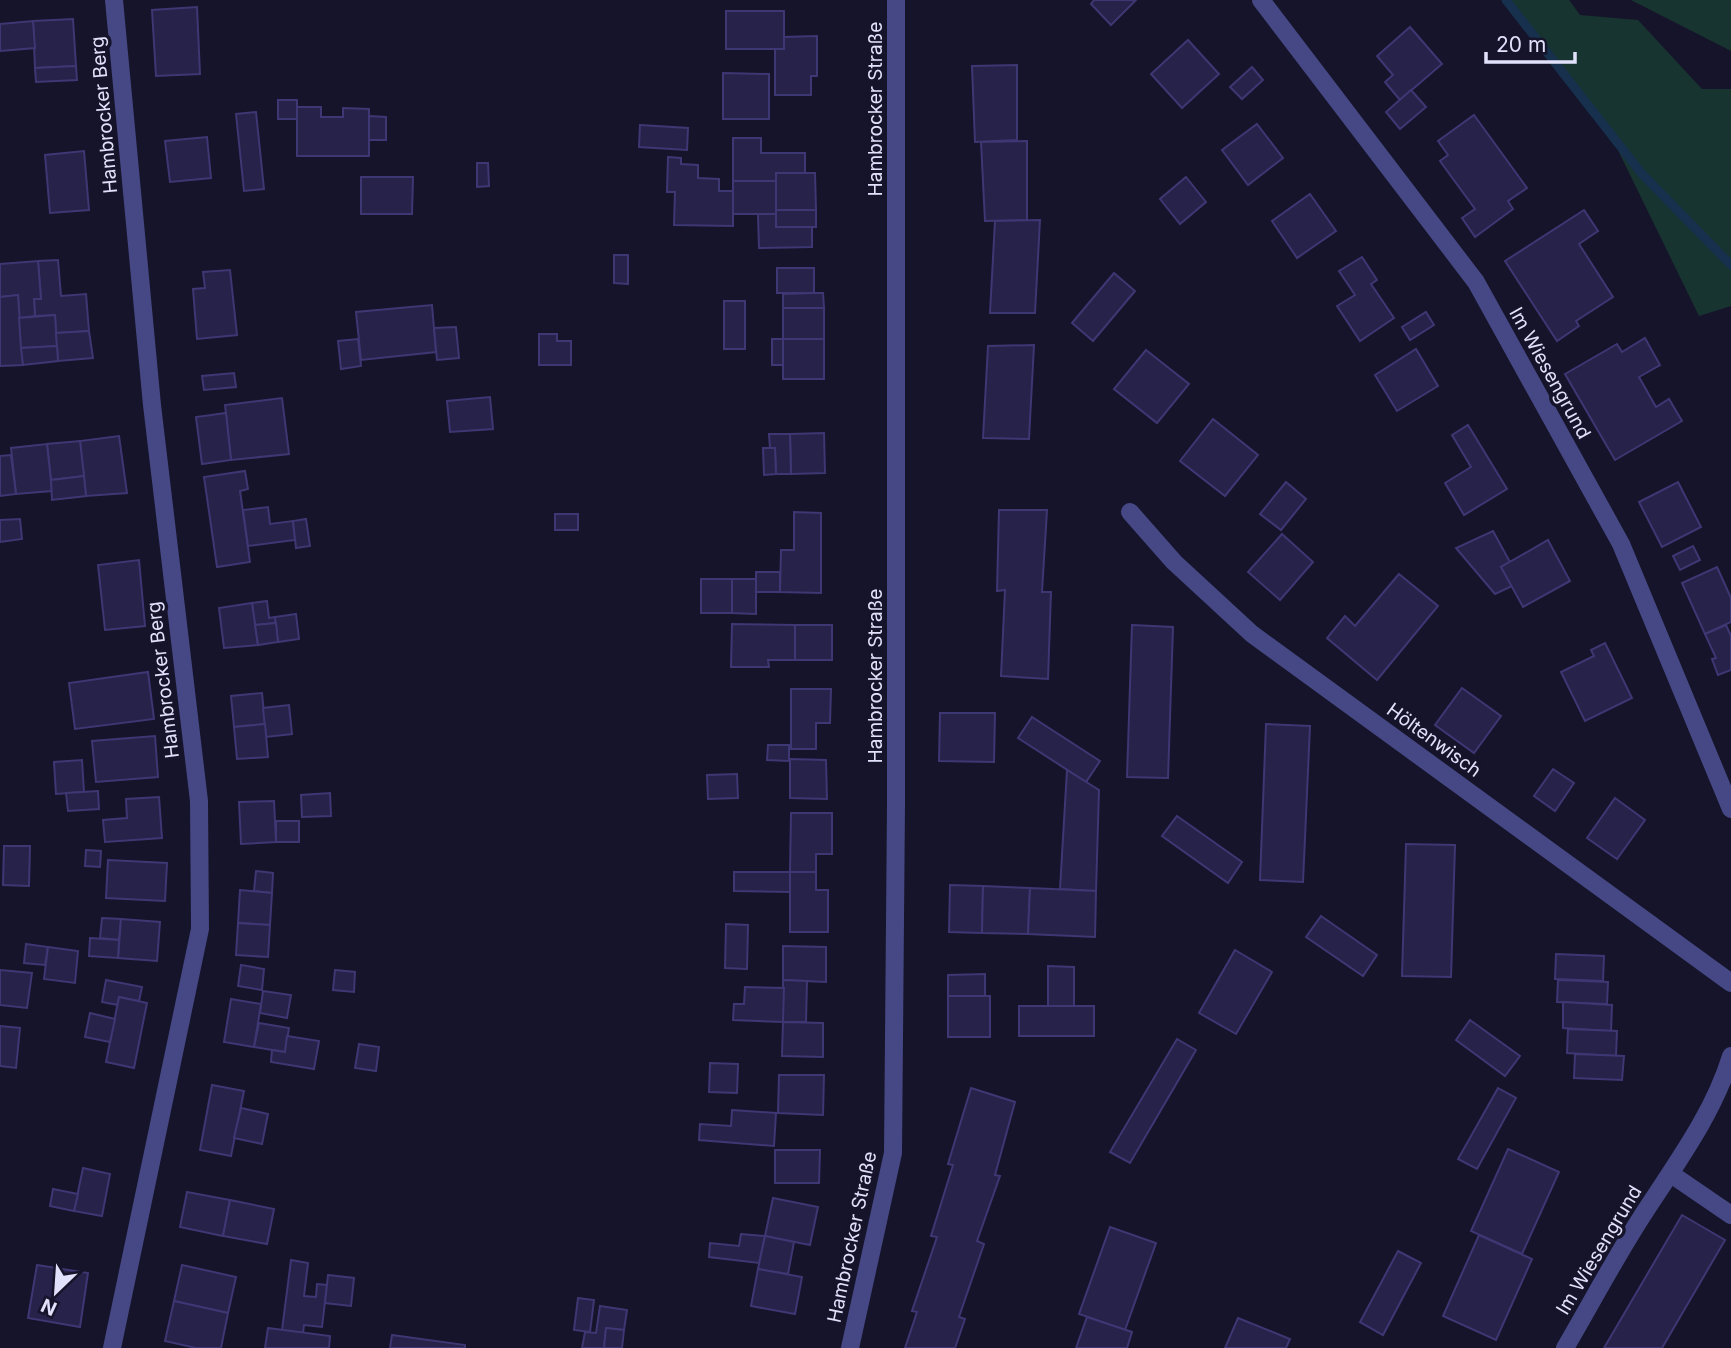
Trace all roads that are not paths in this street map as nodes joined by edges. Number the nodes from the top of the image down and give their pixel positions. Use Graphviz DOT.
graph roads {
  1 [pos="114,0"];
  2 [pos="896,0"];
  3 [pos="1261,0"];
  4 [pos="1129,512"];
  5 [pos="1731,809"];
  6 [pos="1731,983"];
  7 [pos="1731,1056"];
  8 [pos="1671,1174"];
  9 [pos="1731,1215"];
  10 [pos="112,1348"];
  11 [pos="850,1348"];
  12 [pos="1565,1348"];
  1 -- 10 [label="street, Hambrocker Berg"];
  2 -- 11 [label="street, Hambrocker Straße"];
  3 -- 5 [label="street, Im Wiesengrund"];
  4 -- 6 [label="street, Höltenwisch"];
  7 -- 8 [label="street, Im Wiesengrund"];
  8 -- 9 [label="street"];
  8 -- 12 [label="street, Im Wiesengrund"];
}
